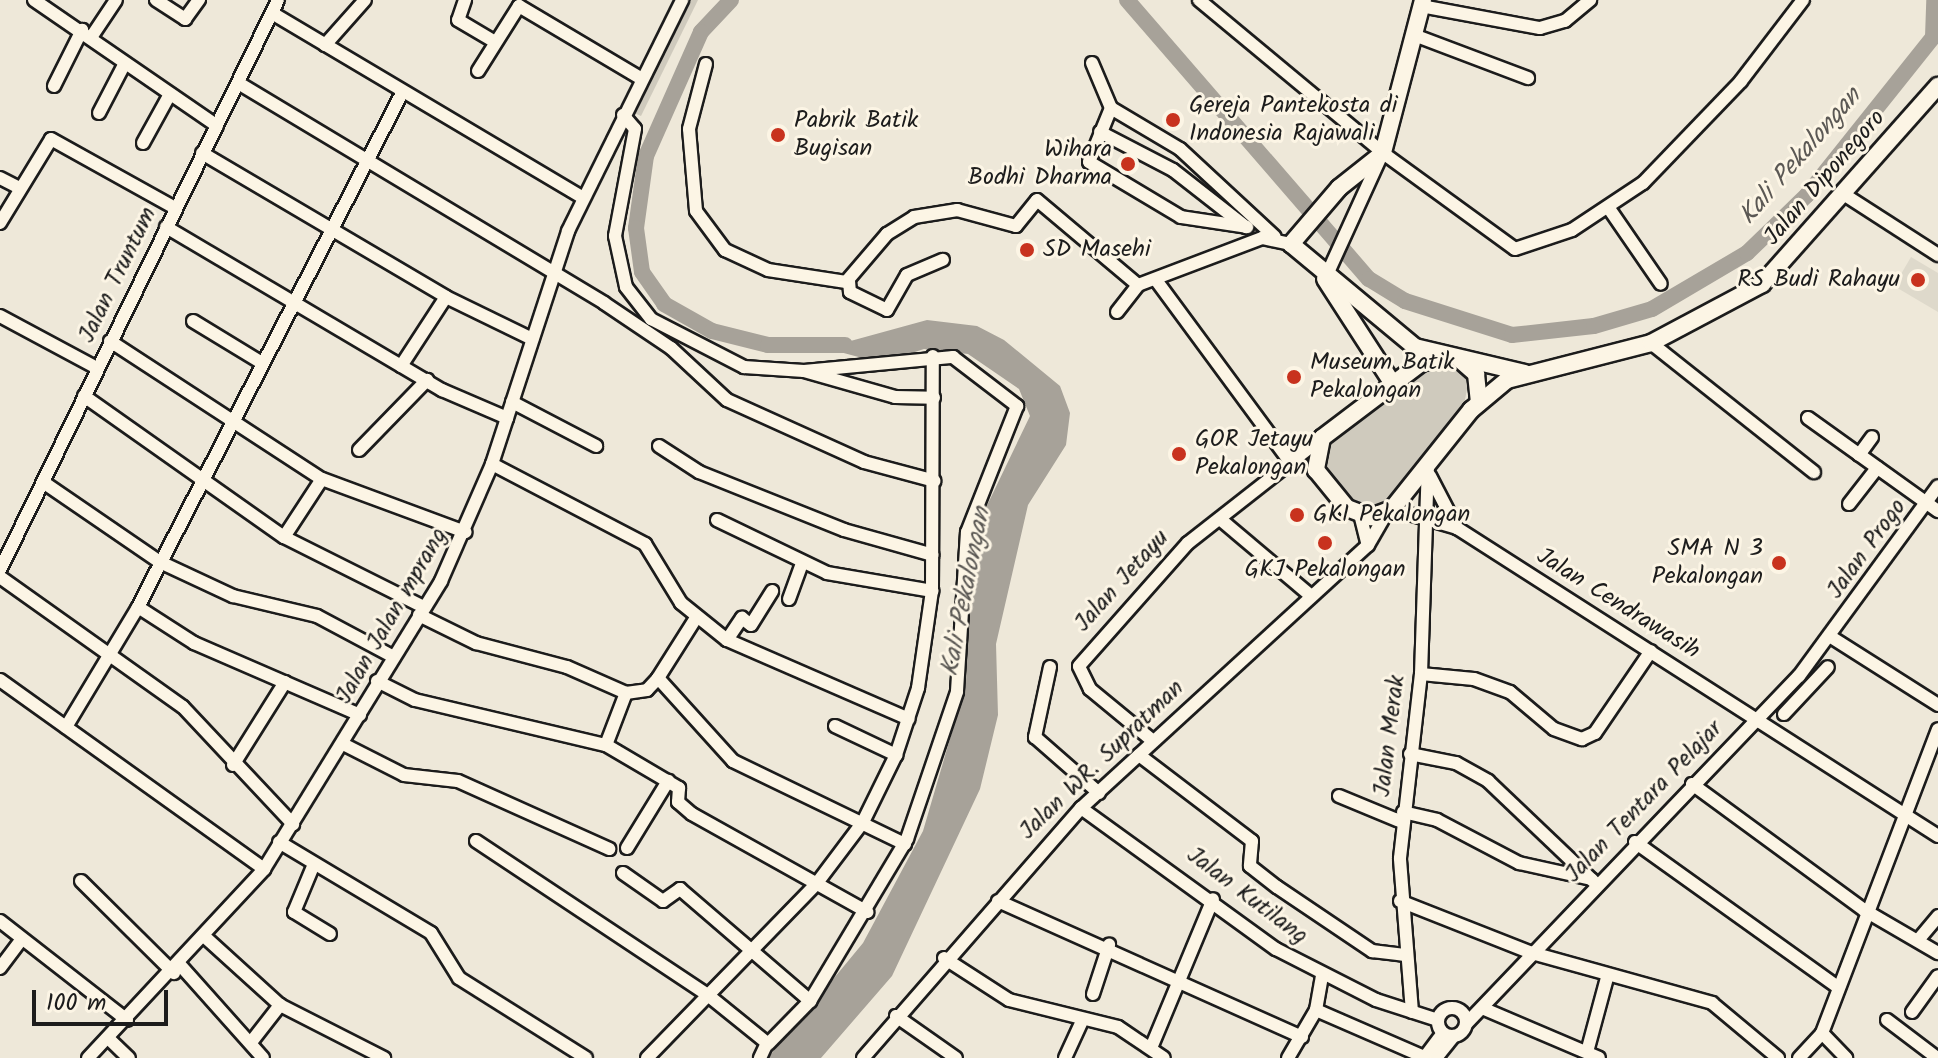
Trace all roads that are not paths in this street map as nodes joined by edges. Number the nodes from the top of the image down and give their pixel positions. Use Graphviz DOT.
graph roads {
  1 [pos="34,0"];
  2 [pos="156,0"];
  3 [pos="199,0"];
  4 [pos="278,0"];
  5 [pos="365,0"];
  6 [pos="465,0"];
  7 [pos="682,0"];
  8 [pos="1199,0"];
  9 [pos="1590,0"];
  10 [pos="1803,0"];
  11 [pos="114,1"];
  12 [pos="1422,3"];
  13 [pos="272,13"];
  14 [pos="87,33"];
  15 [pos="1414,35"];
  16 [pos="495,42"];
  17 [pos="325,45"];
  18 [pos="125,63"];
  19 [pos="1092,63"];
  20 [pos="706,64"];
  21 [pos="478,71"];
  22 [pos="1528,78"];
  23 [pos="642,79"];
  24 [pos="240,84"];
  25 [pos="54,86"];
  26 [pos="1938,86"];
  27 [pos="402,93"];
  28 [pos="170,94"];
  29 [pos="1111,108"];
  30 [pos="99,113"];
  31 [pos="623,115"];
  32 [pos="217,126"];
  33 [pos="1100,132"];
  34 [pos="143,143"];
  35 [pos="202,153"];
  36 [pos="1383,153"];
  37 [pos="367,162"];
  38 [pos="0,178"];
  39 [pos="20,188"];
  40 [pos="1845,195"];
  41 [pos="582,197"];
  42 [pos="1608,207"];
  43 [pos="174,210"];
  44 [pos="0,223"];
  45 [pos="166,227"];
  46 [pos="1247,227"];
  47 [pos="331,230"];
  48 [pos="1282,239"];
  49 [pos="1938,255"];
  50 [pos="943,260"];
  51 [pos="552,274"];
  52 [pos="1325,279"];
  53 [pos="1156,280"];
  54 [pos="849,281"];
  55 [pos="1661,284"];
  56 [pos="1138,285"];
  57 [pos="446,297"];
  58 [pos="294,301"];
  59 [pos="1117,312"];
  60 [pos="0,316"];
  61 [pos="193,321"];
  62 [pos="532,339"];
  63 [pos="110,341"];
  64 [pos="1651,343"];
  65 [pos="933,356"];
  66 [pos="1452,357"];
  67 [pos="262,363"];
  68 [pos="401,366"];
  69 [pos="97,368"];
  70 [pos="804,371"];
  71 [pos="1525,373"];
  72 [pos="427,380"];
  73 [pos="1393,384"];
  74 [pos="84,396"];
  75 [pos="934,398"];
  76 [pos="512,402"];
  77 [pos="1479,403"];
  78 [pos="507,418"];
  79 [pos="1808,418"];
  80 [pos="231,421"];
  81 [pos="1872,437"];
  82 [pos="1322,438"];
  83 [pos="596,446"];
  84 [pos="659,446"];
  85 [pos="359,450"];
  86 [pos="1859,455"];
  87 [pos="1291,463"];
  88 [pos="492,464"];
  89 [pos="1877,468"];
  90 [pos="1428,469"];
  91 [pos="1814,472"];
  92 [pos="202,479"];
  93 [pos="322,479"];
  94 [pos="935,481"];
  95 [pos="43,482"];
  96 [pos="1938,486"];
  97 [pos="1849,504"];
  98 [pos="1932,507"];
  99 [pos="1390,510"];
  100 [pos="1360,514"];
  101 [pos="1220,519"];
  102 [pos="717,520"];
  103 [pos="1429,523"];
  104 [pos="1457,528"];
  105 [pos="465,532"];
  106 [pos="284,537"];
  107 [pos="1368,545"];
  108 [pos="933,555"];
  109 [pos="160,562"];
  110 [pos="802,564"];
  111 [pos="0,570"];
  112 [pos="0,577"];
  113 [pos="772,591"];
  114 [pos="932,591"];
  115 [pos="1311,596"];
  116 [pos="789,599"];
  117 [pos="138,607"];
  118 [pos="421,611"];
  119 [pos="696,618"];
  120 [pos="1831,637"];
  121 [pos="727,640"];
  122 [pos="1651,651"];
  123 [pos="110,654"];
  124 [pos="392,656"];
  125 [pos="1050,667"];
  126 [pos="1828,667"];
  127 [pos="1421,674"];
  128 [pos="1799,676"];
  129 [pos="658,678"];
  130 [pos="0,680"];
  131 [pos="377,681"];
  132 [pos="285,682"];
  133 [pos="1810,687"];
  134 [pos="626,693"];
  135 [pos="1938,705"];
  136 [pos="1784,714"];
  137 [pos="360,715"];
  138 [pos="1757,718"];
  139 [pos="909,719"];
  140 [pos="835,726"];
  141 [pos="66,727"];
  142 [pos="1938,729"];
  143 [pos="1153,741"];
  144 [pos="343,744"];
  145 [pos="606,745"];
  146 [pos="1410,754"];
  147 [pos="896,755"];
  148 [pos="1139,755"];
  149 [pos="233,765"];
  150 [pos="668,781"];
  151 [pos="1692,784"];
  152 [pos="1099,793"];
  153 [pos="1339,796"];
  154 [pos="1081,808"];
  155 [pos="1904,816"];
  156 [pos="1402,817"];
  157 [pos="863,822"];
  158 [pos="293,824"];
  159 [pos="1938,836"];
  160 [pos="476,841"];
  161 [pos="279,842"];
  162 [pos="1635,842"];
  163 [pos="905,844"];
  164 [pos="627,848"];
  165 [pos="609,849"];
  166 [pos="314,864"];
  167 [pos="264,869"];
  168 [pos="623,873"];
  169 [pos="81,881"];
  170 [pos="1593,881"];
  171 [pos="817,883"];
  172 [pos="1213,899"];
  173 [pos="998,901"];
  174 [pos="1400,901"];
  175 [pos="1864,910"];
  176 [pos="867,912"];
  177 [pos="1938,916"];
  178 [pos="0,921"];
  179 [pos="330,934"];
  180 [pos="205,937"];
  181 [pos="22,939"];
  182 [pos="1919,939"];
  183 [pos="1109,945"];
  184 [pos="751,950"];
  185 [pos="1532,953"];
  186 [pos="1938,953"];
  187 [pos="1405,955"];
  188 [pos="944,958"];
  189 [pos="0,968"];
  190 [pos="177,970"];
  191 [pos="1322,976"];
  192 [pos="1938,976"];
  193 [pos="1607,978"];
  194 [pos="1181,982"];
  195 [pos="1835,985"];
  196 [pos="1093,994"];
  197 [pos="709,996"];
  198 [pos="810,1001"];
  199 [pos="1486,1003"];
  200 [pos="280,1005"];
  201 [pos="1316,1010"];
  202 [pos="1415,1011"];
  203 [pos="1912,1012"];
  204 [pos="896,1016"];
  205 [pos="127,1020"];
  206 [pos="1887,1020"];
  207 [pos="1082,1021"];
  208 [pos="1447,1022"];
  209 [pos="1466,1024"];
  210 [pos="1822,1033"];
  211 [pos="1302,1037"];
  212 [pos="108,1038"];
  213 [pos="252,1041"];
  214 [pos="768,1044"];
  215 [pos="1151,1048"];
  216 [pos="1593,1055"];
  217 [pos="1429,1056"];
  218 [pos="1928,1056"];
  219 [pos="650,1057"];
  220 [pos="88,1058"];
  221 [pos="129,1058"];
  222 [pos="263,1058"];
  223 [pos="384,1058"];
  224 [pos="586,1058"];
  225 [pos="760,1058"];
  226 [pos="863,1058"];
  227 [pos="956,1058"];
  228 [pos="1065,1058"];
  229 [pos="1164,1058"];
  230 [pos="1288,1058"];
  231 [pos="1778,1058"];
  232 [pos="1799,1058"];
  233 [pos="1846,1058"];
  1 -- 14 [label="street"];
  2 -- 3 [label="street"];
  4 -- 13 [label="street, Jalan Truntum"];
  5 -- 17 [label="street"];
  6 -- 16 [label="street"];
  7 -- 23 [label="street, Jalan Jalan mprang"];
  8 -- 36 [label="street"];
  9 -- 12 [label="street"];
  10 -- 42 [label="street"];
  11 -- 14 [label="street"];
  12 -- 15 [label="main road"];
  13 -- 17 [label="street"];
  13 -- 24 [label="street, Jalan Truntum"];
  14 -- 18 [label="street"];
  14 -- 25 [label="street"];
  15 -- 22 [label="street"];
  15 -- 36 [label="main road"];
  16 -- 21 [label="street"];
  16 -- 23 [label="street"];
  17 -- 27 [label="street"];
  18 -- 28 [label="street"];
  18 -- 30 [label="street"];
  19 -- 29 [label="street"];
  20 -- 54 [label="street"];
  23 -- 31 [label="street, Jalan Jalan mprang"];
  24 -- 32 [label="street, Jalan Truntum"];
  24 -- 37 [label="street"];
  26 -- 40 [label="main road, Jalan Diponegoro"];
  27 -- 37 [label="street"];
  27 -- 41 [label="street"];
  28 -- 32 [label="street"];
  28 -- 34 [label="street"];
  29 -- 33 [label="street"];
  29 -- 48 [label="street"];
  31 -- 41 [label="street, Jalan Jalan mprang"];
  31 -- 70 [label="street"];
  32 -- 35 [label="street, Jalan Truntum"];
  33 -- 46 [label="street"];
  33 -- 46 [label="street"];
  35 -- 43 [label="street, Jalan Truntum"];
  35 -- 47 [label="street"];
  36 -- 42 [label="street"];
  36 -- 48 [label="main road"];
  36 -- 52 [label="street"];
  37 -- 47 [label="street"];
  37 -- 51 [label="street"];
  38 -- 39 [label="street"];
  39 -- 43 [label="street"];
  39 -- 44 [label="street"];
  40 -- 49 [label="street"];
  40 -- 64 [label="main road, Jalan Diponegoro"];
  41 -- 51 [label="street, Jalan Jalan mprang"];
  42 -- 55 [label="street"];
  43 -- 45 [label="street, Jalan Truntum"];
  45 -- 58 [label="street"];
  45 -- 63 [label="street, Jalan Truntum"];
  46 -- 48 [label="street"];
  47 -- 57 [label="street"];
  47 -- 58 [label="street"];
  48 -- 52 [label="main road"];
  48 -- 53 [label="street"];
  50 -- 54 [label="street"];
  51 -- 62 [label="street, Jalan Jalan mprang"];
  51 -- 94 [label="street"];
  52 -- 66 [label="main road"];
  52 -- 73 [label="main road"];
  53 -- 56 [label="street"];
  53 -- 87 [label="street"];
  54 -- 56 [label="street"];
  56 -- 59 [label="street"];
  57 -- 62 [label="street"];
  57 -- 68 [label="street"];
  58 -- 67 [label="street"];
  58 -- 68 [label="street"];
  60 -- 69 [label="street"];
  61 -- 67 [label="street"];
  62 -- 76 [label="street, Jalan Jalan mprang"];
  63 -- 69 [label="street, Jalan Truntum"];
  63 -- 80 [label="street"];
  64 -- 71 [label="main road, Jalan Diponegoro"];
  64 -- 91 [label="street"];
  65 -- 70 [label="street"];
  65 -- 75 [label="street"];
  65 -- 163 [label="street"];
  66 -- 71 [label="main road"];
  66 -- 73 [label="main road, Jalan Jetayu"];
  66 -- 77 [label="main road"];
  67 -- 80 [label="street"];
  68 -- 72 [label="street"];
  69 -- 74 [label="street, Jalan Truntum"];
  70 -- 75 [label="street"];
  71 -- 77 [label="main road, Jalan Diponegoro"];
  72 -- 78 [label="street"];
  72 -- 85 [label="street"];
  73 -- 82 [label="main road, Jalan Jetayu"];
  74 -- 92 [label="street"];
  74 -- 95 [label="street, Jalan Truntum"];
  75 -- 94 [label="street"];
  76 -- 78 [label="street, Jalan Jalan mprang"];
  76 -- 83 [label="street"];
  77 -- 90 [label="main road, Jalan Diponegoro"];
  78 -- 88 [label="street, Jalan Jalan mprang"];
  79 -- 86 [label="street"];
  80 -- 92 [label="street"];
  80 -- 93 [label="street"];
  81 -- 86 [label="street"];
  82 -- 87 [label="street, Jalan Jetayu"];
  82 -- 100 [label="main road"];
  84 -- 108 [label="street"];
  86 -- 89 [label="street"];
  87 -- 101 [label="street, Jalan Jetayu"];
  88 -- 105 [label="street, Jalan Jalan mprang"];
  88 -- 119 [label="street"];
  89 -- 97 [label="street"];
  89 -- 98 [label="street"];
  90 -- 99 [label="main road, Jalan Diponegoro"];
  90 -- 103 [label="street, Jalan Merak"];
  90 -- 104 [label="street, Jalan Cendrawasih"];
  92 -- 106 [label="street"];
  92 -- 109 [label="street"];
  93 -- 105 [label="street"];
  93 -- 106 [label="street"];
  94 -- 108 [label="street"];
  95 -- 109 [label="street"];
  95 -- 111 [label="street, Jalan Truntum"];
  96 -- 98 [label="street, Jalan Progo"];
  98 -- 120 [label="street, Jalan Progo"];
  99 -- 100 [label="main road"];
  99 -- 103 [label="street, Jalan Cendrawasih"];
  99 -- 107 [label="street, Jalan WR. Supratman"];
  100 -- 107 [label="street"];
  101 -- 115 [label="street"];
  101 -- 143 [label="street, Jalan Jetayu"];
  102 -- 110 [label="street"];
  103 -- 104 [label="street, Jalan Cendrawasih"];
  103 -- 127 [label="street, Jalan Merak"];
  104 -- 122 [label="street, Jalan Cendrawasih"];
  105 -- 118 [label="street, Jalan Jalan mprang"];
  106 -- 118 [label="street"];
  107 -- 115 [label="street, Jalan WR. Supratman"];
  108 -- 114 [label="street"];
  109 -- 117 [label="street"];
  109 -- 124 [label="street"];
  110 -- 114 [label="street"];
  110 -- 116 [label="street"];
  112 -- 123 [label="street"];
  113 -- 121 [label="street"];
  114 -- 139 [label="street"];
  115 -- 143 [label="street, Jalan WR. Supratman"];
  117 -- 123 [label="street"];
  117 -- 132 [label="street"];
  118 -- 124 [label="street, Jalan Jalan mprang"];
  118 -- 134 [label="street"];
  119 -- 121 [label="street"];
  119 -- 129 [label="street"];
  120 -- 128 [label="street, Jalan Tentara Pelajar"];
  120 -- 135 [label="street"];
  121 -- 139 [label="street"];
  122 -- 127 [label="street"];
  122 -- 138 [label="street, Jalan Cendrawasih"];
  123 -- 141 [label="street"];
  123 -- 149 [label="street"];
  124 -- 131 [label="street, Jalan Jalan mprang"];
  125 -- 152 [label="street"];
  126 -- 133 [label="street"];
  127 -- 146 [label="street, Jalan Merak"];
  128 -- 133 [label="street"];
  128 -- 138 [label="street, Jalan Tentara Pelajar"];
  129 -- 134 [label="street"];
  129 -- 157 [label="street"];
  130 -- 141 [label="street"];
  131 -- 137 [label="street, Jalan Jalan mprang"];
  131 -- 145 [label="street"];
  132 -- 137 [label="street"];
  132 -- 149 [label="street"];
  133 -- 136 [label="street"];
  134 -- 145 [label="street"];
  137 -- 144 [label="street, Jalan Jalan mprang"];
  138 -- 151 [label="street, Jalan Tentara Pelajar"];
  138 -- 155 [label="street, Jalan Cendrawasih"];
  139 -- 147 [label="street"];
  140 -- 147 [label="street"];
  141 -- 167 [label="street"];
  142 -- 155 [label="street"];
  143 -- 148 [label="street, Jalan WR. Supratman"];
  144 -- 158 [label="street, Jalan Jalan mprang"];
  144 -- 165 [label="street"];
  145 -- 150 [label="street"];
  146 -- 156 [label="street, Jalan Merak"];
  146 -- 170 [label="street"];
  147 -- 157 [label="street"];
  148 -- 152 [label="street, Jalan WR. Supratman"];
  148 -- 187 [label="street"];
  149 -- 158 [label="street"];
  150 -- 164 [label="street"];
  150 -- 171 [label="street"];
  151 -- 162 [label="street, Jalan Tentara Pelajar"];
  151 -- 175 [label="street"];
  152 -- 154 [label="street, Jalan WR. Supratman"];
  153 -- 156 [label="street"];
  154 -- 172 [label="street, Jalan Kutilang"];
  154 -- 173 [label="street, Jalan WR. Supratman"];
  155 -- 159 [label="street, Jalan Cendrawasih"];
  155 -- 175 [label="street"];
  156 -- 170 [label="street"];
  156 -- 174 [label="street, Jalan Merak"];
  157 -- 163 [label="street"];
  157 -- 171 [label="street"];
  158 -- 161 [label="street, Jalan Jalan mprang"];
  160 -- 197 [label="street"];
  161 -- 166 [label="street"];
  161 -- 167 [label="street, Jalan Jalan mprang"];
  162 -- 170 [label="street, Jalan Tentara Pelajar"];
  162 -- 195 [label="street"];
  163 -- 176 [label="street"];
  166 -- 179 [label="street"];
  166 -- 224 [label="street"];
  167 -- 180 [label="street, Jalan Jalan mprang"];
  168 -- 184 [label="street"];
  169 -- 190 [label="street"];
  170 -- 185 [label="street, Jalan Tentara Pelajar"];
  171 -- 176 [label="street"];
  171 -- 184 [label="street"];
  172 -- 191 [label="street, Jalan Kutilang"];
  172 -- 194 [label="street"];
  173 -- 183 [label="street"];
  173 -- 188 [label="street, Jalan WR. Supratman"];
  174 -- 185 [label="street"];
  174 -- 187 [label="street, Jalan Merak"];
  175 -- 182 [label="street"];
  175 -- 195 [label="street"];
  176 -- 198 [label="street"];
  177 -- 182 [label="street"];
  178 -- 181 [label="street"];
  180 -- 190 [label="street, Jalan Jalan mprang"];
  180 -- 200 [label="street"];
  181 -- 189 [label="street"];
  181 -- 205 [label="street"];
  182 -- 186 [label="street"];
  183 -- 194 [label="street"];
  183 -- 196 [label="street"];
  184 -- 197 [label="street"];
  184 -- 198 [label="street"];
  185 -- 193 [label="street"];
  185 -- 199 [label="street, Jalan Tentara Pelajar"];
  187 -- 202 [label="street, Jalan Merak"];
  188 -- 204 [label="street, Jalan WR. Supratman"];
  188 -- 207 [label="street"];
  190 -- 205 [label="street, Jalan Jalan mprang"];
  190 -- 213 [label="street"];
  191 -- 201 [label="street"];
  191 -- 202 [label="street, Jalan Kutilang"];
  192 -- 203 [label="street"];
  193 -- 216 [label="street"];
  193 -- 231 [label="street"];
  194 -- 211 [label="street"];
  194 -- 215 [label="street"];
  195 -- 210 [label="street"];
  197 -- 214 [label="street"];
  197 -- 219 [label="street"];
  198 -- 214 [label="street"];
  199 -- 208 [label="street"];
  199 -- 209 [label="street, Jalan Tentara Pelajar"];
  199 -- 216 [label="street"];
  200 -- 213 [label="street"];
  200 -- 223 [label="street"];
  201 -- 211 [label="street"];
  201 -- 217 [label="street"];
  202 -- 208 [label="street, Jalan Kutilang"];
  204 -- 226 [label="street, Jalan WR. Supratman"];
  204 -- 227 [label="street"];
  205 -- 212 [label="street, Jalan Jalan mprang"];
  206 -- 218 [label="street"];
  207 -- 215 [label="street"];
  207 -- 228 [label="street"];
  208 -- 209 [label="street"];
  208 -- 209 [label="street, Jalan Tentara Pelajar"];
  208 -- 217 [label="street, Jalan Tentara Pelajar"];
  210 -- 232 [label="street"];
  210 -- 233 [label="street"];
  211 -- 230 [label="street"];
  212 -- 220 [label="street, Jalan Jalan mprang"];
  212 -- 221 [label="street"];
  213 -- 222 [label="street"];
  214 -- 225 [label="street"];
  215 -- 229 [label="street"];
}
